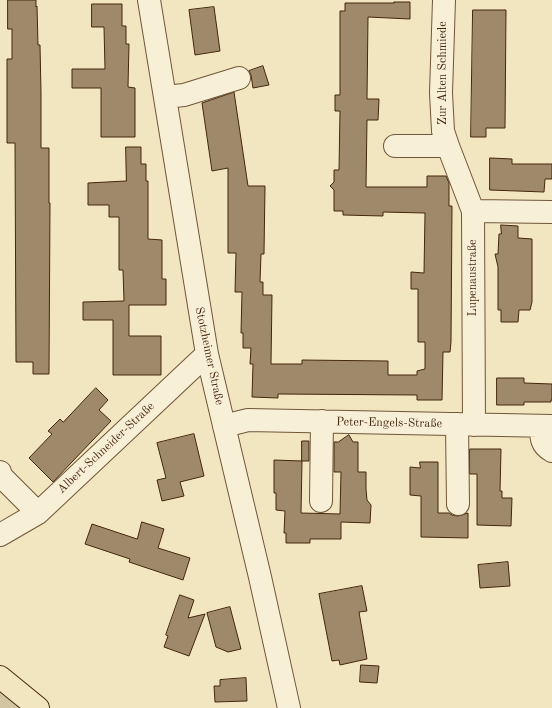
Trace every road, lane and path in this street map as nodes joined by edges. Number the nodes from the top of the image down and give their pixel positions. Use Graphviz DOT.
graph roads {
  1 [pos="149,0"];
  2 [pos="444,0"];
  3 [pos="239,78"];
  4 [pos="165,96"];
  5 [pos="395,146"];
  6 [pos="448,146"];
  7 [pos="473,211"];
  8 [pos="552,212"];
  9 [pos="207,354"];
  10 [pos="322,421"];
  11 [pos="465,424"];
  12 [pos="224,426"];
  13 [pos="547,426"];
  14 [pos="552,450"];
  15 [pos="0,472"];
  16 [pos="321,501"];
  17 [pos="458,504"];
  18 [pos="38,513"];
  19 [pos="0,535"];
  20 [pos="0,677"];
  21 [pos="38,708"];
  22 [pos="289,708"];
  1 -- 4 [label="street, Stotzheimer Straße"];
  2 -- 6 [label="street, Zur Alten Schmiede"];
  3 -- 4 [label="street"];
  4 -- 9 [label="street, Stotzheimer Straße"];
  5 -- 6 [label="street"];
  6 -- 7 [label="street, Zur Alten Schmiede"];
  7 -- 8 [label="street"];
  7 -- 11 [label="street, Lupenaustraße"];
  9 -- 12 [label="street, Stotzheimer Straße"];
  9 -- 18 [label="street, Albert-Schneider-Straße"];
  10 -- 11 [label="street, Peter-Engels-Straße"];
  10 -- 12 [label="street, Peter-Engels-Straße"];
  10 -- 16 [label="street, Peter-Engels-Straße"];
  11 -- 13 [label="street, Peter-Engels-Straße"];
  11 -- 17 [label="street, Peter-Engels-Straße"];
  12 -- 22 [label="street, Stotzheimer Straße"];
  13 -- 14 [label="street"];
  15 -- 18 [label="street"];
  18 -- 19 [label="street, Albert-Schneider-Straße"];
  20 -- 21 [label="main road"];
}
